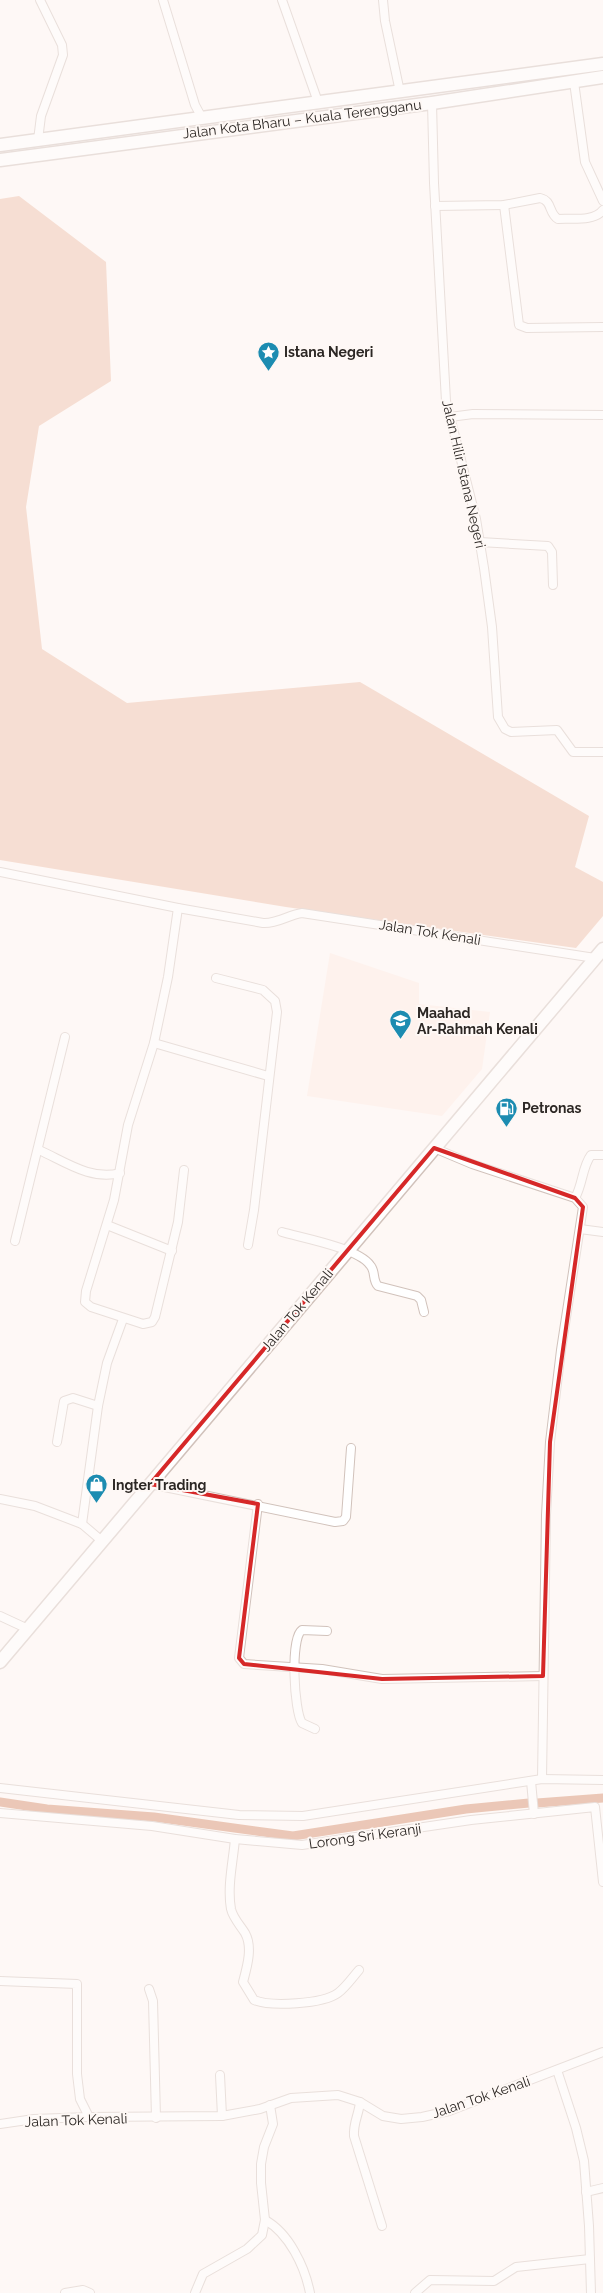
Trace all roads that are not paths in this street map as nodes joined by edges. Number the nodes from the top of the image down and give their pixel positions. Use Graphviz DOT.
graph roads {
  1 [pos="40,0"];
  2 [pos="164,0"];
  3 [pos="282,0"];
  4 [pos="383,0"];
  5 [pos="603,64"];
  6 [pos="603,78"];
  7 [pos="574,82"];
  8 [pos="400,92"];
  9 [pos="318,102"];
  10 [pos="432,103"];
  11 [pos="202,118"];
  12 [pos="164,123"];
  13 [pos="165,137"];
  14 [pos="38,140"];
  15 [pos="0,145"];
  16 [pos="0,160"];
  17 [pos="603,201"];
  18 [pos="504,205"];
  19 [pos="435,206"];
  20 [pos="603,210"];
  21 [pos="603,327"];
  22 [pos="603,416"];
  23 [pos="450,417"];
  24 [pos="480,542"];
  25 [pos="553,585"];
  26 [pos="603,752"];
  27 [pos="0,872"];
  28 [pos="178,908"];
  29 [pos="599,953"];
  30 [pos="216,978"];
  31 [pos="65,1037"];
  32 [pos="154,1043"];
  33 [pos="268,1076"];
  34 [pos="434,1148"];
  35 [pos="39,1150"];
  36 [pos="603,1154"];
  37 [pos="184,1170"];
  38 [pos="120,1173"];
  39 [pos="575,1198"];
  40 [pos="107,1225"];
  41 [pos="580,1229"];
  42 [pos="282,1232"];
  43 [pos="603,1232"];
  44 [pos="15,1241"];
  45 [pos="248,1245"];
  46 [pos="348,1250"];
  47 [pos="172,1251"];
  48 [pos="424,1312"];
  49 [pos="123,1318"];
  50 [pos="98,1406"];
  51 [pos="57,1442"];
  52 [pos="351,1448"];
  53 [pos="150,1484"];
  54 [pos="0,1499"];
  55 [pos="258,1504"];
  56 [pos="82,1524"];
  57 [pos="102,1541"];
  58 [pos="0,1616"];
  59 [pos="28,1629"];
  60 [pos="327,1631"];
  61 [pos="0,1662"];
  62 [pos="295,1668"];
  63 [pos="543,1676"];
  64 [pos="315,1728"];
  65 [pos="542,1778"];
  66 [pos="531,1780"];
  67 [pos="603,1780"];
  68 [pos="0,1788"];
  69 [pos="599,1807"];
  70 [pos="0,1812"];
  71 [pos="534,1814"];
  72 [pos="236,1840"];
  73 [pos="603,1882"];
  74 [pos="358,1970"];
  75 [pos="0,1980"];
  76 [pos="149,1988"];
  77 [pos="603,2052"];
  78 [pos="557,2070"];
  79 [pos="220,2075"];
  80 [pos="360,2102"];
  81 [pos="270,2105"];
  82 [pos="222,2116"];
  83 [pos="89,2117"];
  84 [pos="156,2118"];
  85 [pos="0,2124"];
  86 [pos="603,2188"];
  87 [pos="586,2192"];
  88 [pos="265,2220"];
  89 [pos="382,2226"];
  90 [pos="590,2259"];
  91 [pos="65,2293"];
  92 [pos="90,2293"];
  93 [pos="195,2293"];
  94 [pos="310,2293"];
  95 [pos="415,2293"];
  96 [pos="591,2293"];
  1 -- 14 [label="street"];
  2 -- 11 [label="street"];
  3 -- 9 [label="street"];
  4 -- 8 [label="street"];
  5 -- 8 [label="main road, Jalan Kota Bharu – Kuala Terengganu"];
  6 -- 7 [label="main road, Jalan Kota Bharu – Kuala Terengganu"];
  7 -- 10 [label="main road, Jalan Kota Bharu – Kuala Terengganu"];
  7 -- 17 [label="street"];
  8 -- 9 [label="main road, Jalan Kota Bharu – Kuala Terengganu"];
  9 -- 11 [label="main road, Jalan Kota Bharu – Kuala Terengganu"];
  10 -- 13 [label="main road, Jalan Kota Bharu – Kuala Terengganu"];
  10 -- 19 [label="street, Jalan Hilir Istana Negeri"];
  11 -- 12 [label="main road, Jalan Kota Bharu – Kuala Terengganu"];
  12 -- 13 [label="street"];
  12 -- 14 [label="main road, Jalan Kota Bharu – Kuala Terengganu"];
  13 -- 16 [label="main road, Jalan Kota Bharu – Kuala Terengganu"];
  14 -- 15 [label="main road, Jalan Kota Bharu – Kuala Terengganu"];
  18 -- 19 [label="street"];
  18 -- 20 [label="street"];
  18 -- 21 [label="street"];
  19 -- 23 [label="street, Jalan Hilir Istana Negeri"];
  22 -- 23 [label="street"];
  23 -- 24 [label="street, Jalan Hilir Istana Negeri"];
  24 -- 25 [label="street"];
  24 -- 26 [label="street, Jalan Hilir Istana Negeri"];
  27 -- 28 [label="street, Jalan Tok Kenali"];
  28 -- 29 [label="street, Jalan Tok Kenali"];
  28 -- 32 [label="street"];
  29 -- 34 [label="main road, Jalan Tok Kenali"];
  30 -- 33 [label="street"];
  31 -- 35 [label="street"];
  32 -- 33 [label="street"];
  32 -- 38 [label="street"];
  33 -- 45 [label="street"];
  34 -- 39 [label="street"];
  34 -- 46 [label="main road, Jalan Tok Kenali"];
  35 -- 38 [label="street"];
  35 -- 44 [label="street"];
  36 -- 39 [label="street"];
  37 -- 47 [label="street"];
  38 -- 40 [label="street"];
  39 -- 41 [label="street"];
  40 -- 47 [label="street"];
  40 -- 49 [label="street"];
  41 -- 43 [label="street"];
  41 -- 63 [label="street"];
  42 -- 46 [label="street"];
  46 -- 48 [label="street"];
  46 -- 53 [label="main road, Jalan Tok Kenali"];
  47 -- 49 [label="street"];
  49 -- 50 [label="street"];
  50 -- 51 [label="street"];
  50 -- 56 [label="street"];
  52 -- 55 [label="street"];
  53 -- 55 [label="street"];
  53 -- 57 [label="main road, Jalan Tok Kenali"];
  54 -- 56 [label="street"];
  55 -- 62 [label="street"];
  56 -- 57 [label="street"];
  57 -- 59 [label="main road, Jalan Tok Kenali"];
  58 -- 59 [label="street"];
  59 -- 61 [label="main road, Jalan Tok Kenali"];
  60 -- 62 [label="street"];
  62 -- 63 [label="street"];
  62 -- 64 [label="street"];
  63 -- 65 [label="street"];
  65 -- 66 [label="street"];
  65 -- 67 [label="street"];
  66 -- 68 [label="street"];
  66 -- 71 [label="street"];
  69 -- 71 [label="street, Lorong Sri Keranji"];
  69 -- 73 [label="street, Lorong Sri Keranji"];
  70 -- 72 [label="street, Lorong Sri Keranji"];
  71 -- 72 [label="street, Lorong Sri Keranji"];
  72 -- 74 [label="street"];
  75 -- 83 [label="street"];
  76 -- 84 [label="street"];
  77 -- 78 [label="street, Jalan Tok Kenali"];
  78 -- 80 [label="street, Jalan Tok Kenali"];
  78 -- 87 [label="street"];
  79 -- 82 [label="street"];
  80 -- 81 [label="street, Jalan Tok Kenali"];
  80 -- 89 [label="street"];
  81 -- 82 [label="street, Jalan Tok Kenali"];
  81 -- 88 [label="street"];
  82 -- 84 [label="street, Jalan Tok Kenali"];
  83 -- 84 [label="street, Jalan Tok Kenali"];
  83 -- 85 [label="street, Jalan Tok Kenali"];
  86 -- 87 [label="street"];
  87 -- 90 [label="street"];
  88 -- 93 [label="street"];
  88 -- 94 [label="street"];
  90 -- 95 [label="street"];
  90 -- 96 [label="street"];
  91 -- 92 [label="street"];
}
